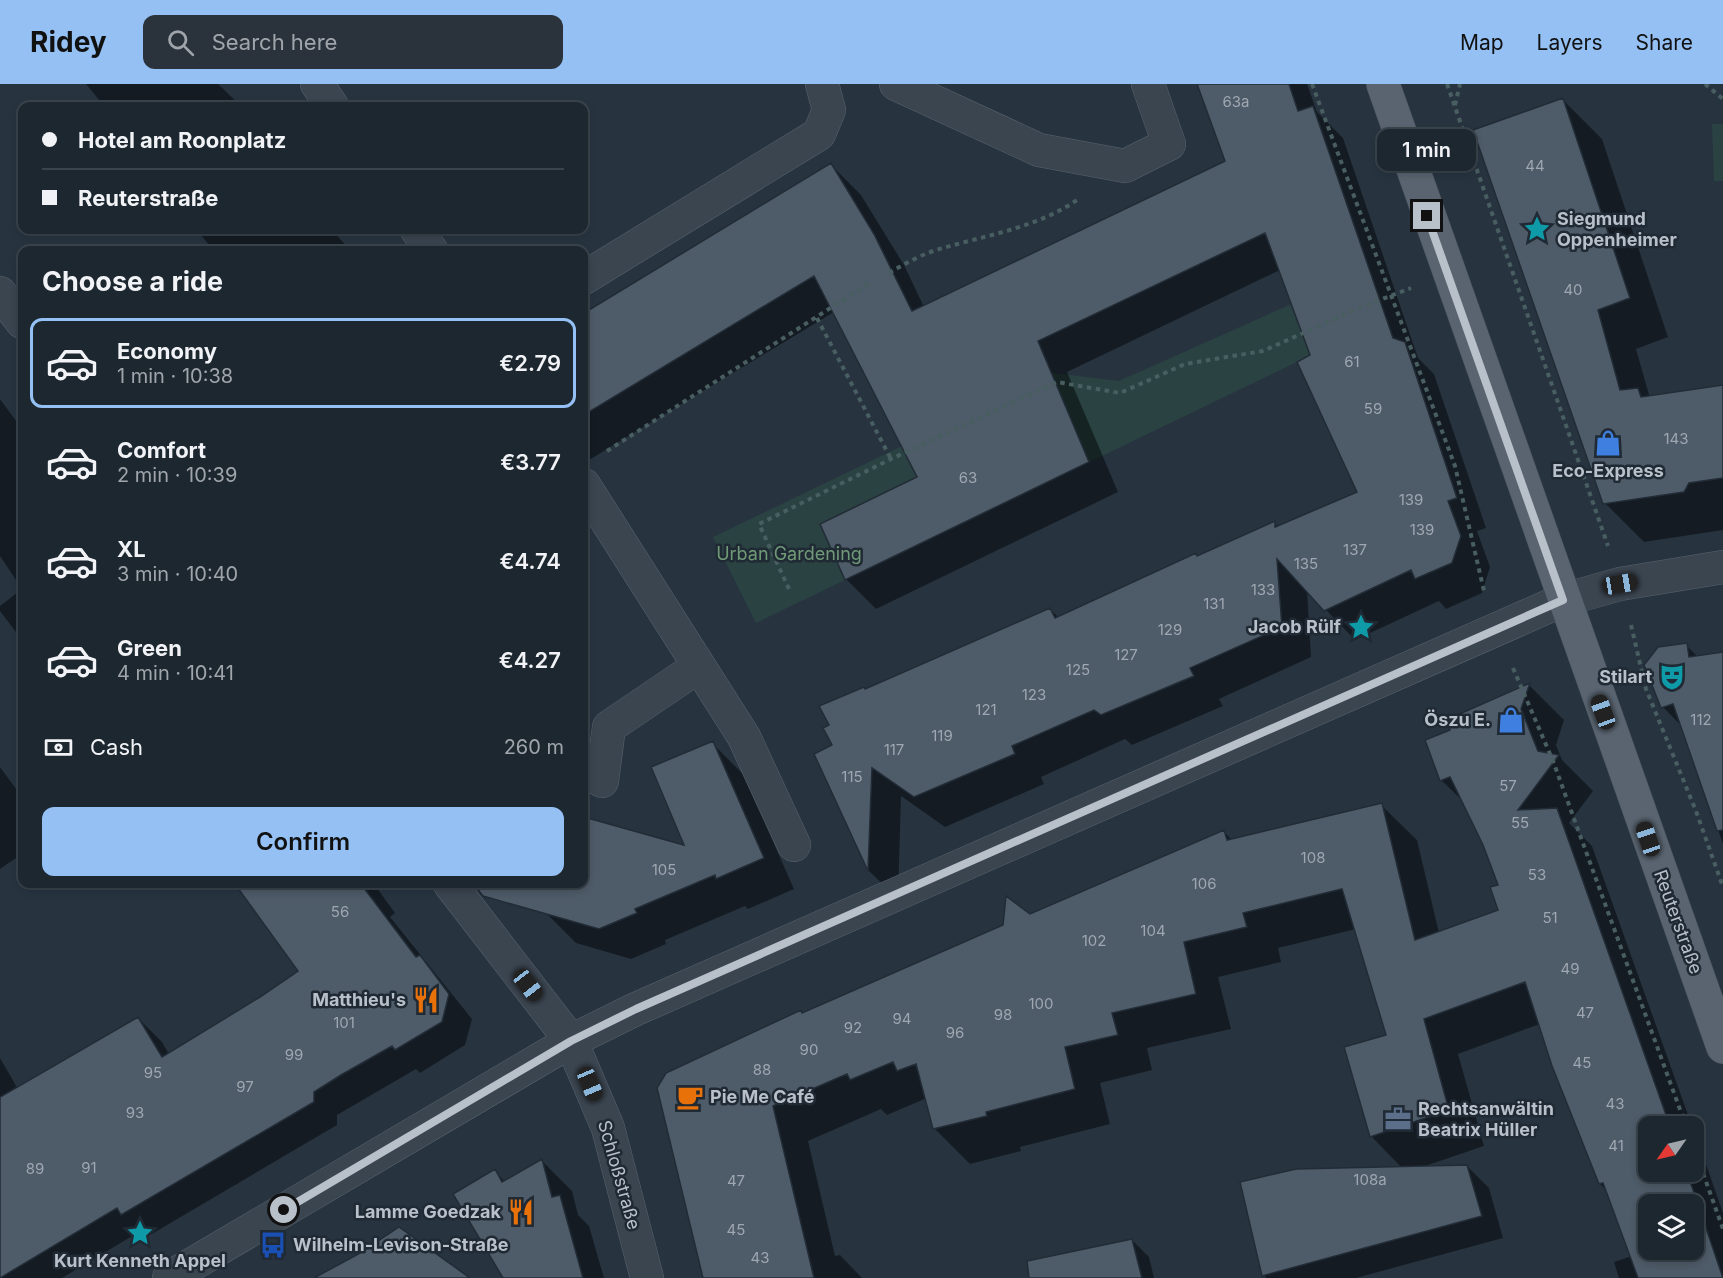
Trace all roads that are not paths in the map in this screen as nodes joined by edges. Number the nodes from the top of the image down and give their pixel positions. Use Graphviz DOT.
graph roads {
  1 [pos="317,84"];
  2 [pos="822,84"];
  3 [pos="896,84"];
  4 [pos="1148,84"];
  5 [pos="1383,84"];
  6 [pos="329,102"];
  7 [pos="588,276"];
  8 [pos="0,293"];
  9 [pos="18,317"];
  10 [pos="588,491"];
  11 [pos="1723,567"];
  12 [pos="1563,600"];
  13 [pos="699,666"];
  14 [pos="602,781"];
  15 [pos="794,845"];
  16 [pos="453,888"];
  17 [pos="571,1041"];
  18 [pos="1723,1047"];
  19 [pos="169,1278"];
  20 [pos="647,1278"];
  1 -- 6 [label="street"];
  2 -- 7 [label="street"];
  3 -- 4 [label="street"];
  5 -- 12 [label="main road, Reuterstraße"];
  8 -- 9 [label="street"];
  10 -- 13 [label="street"];
  11 -- 12 [label="street"];
  12 -- 17 [label="street"];
  12 -- 18 [label="main road, Reuterstraße"];
  13 -- 14 [label="street"];
  13 -- 15 [label="street"];
  16 -- 17 [label="street, Schloßstraße"];
  17 -- 19 [label="street"];
  17 -- 20 [label="street, Schloßstraße"];
}
